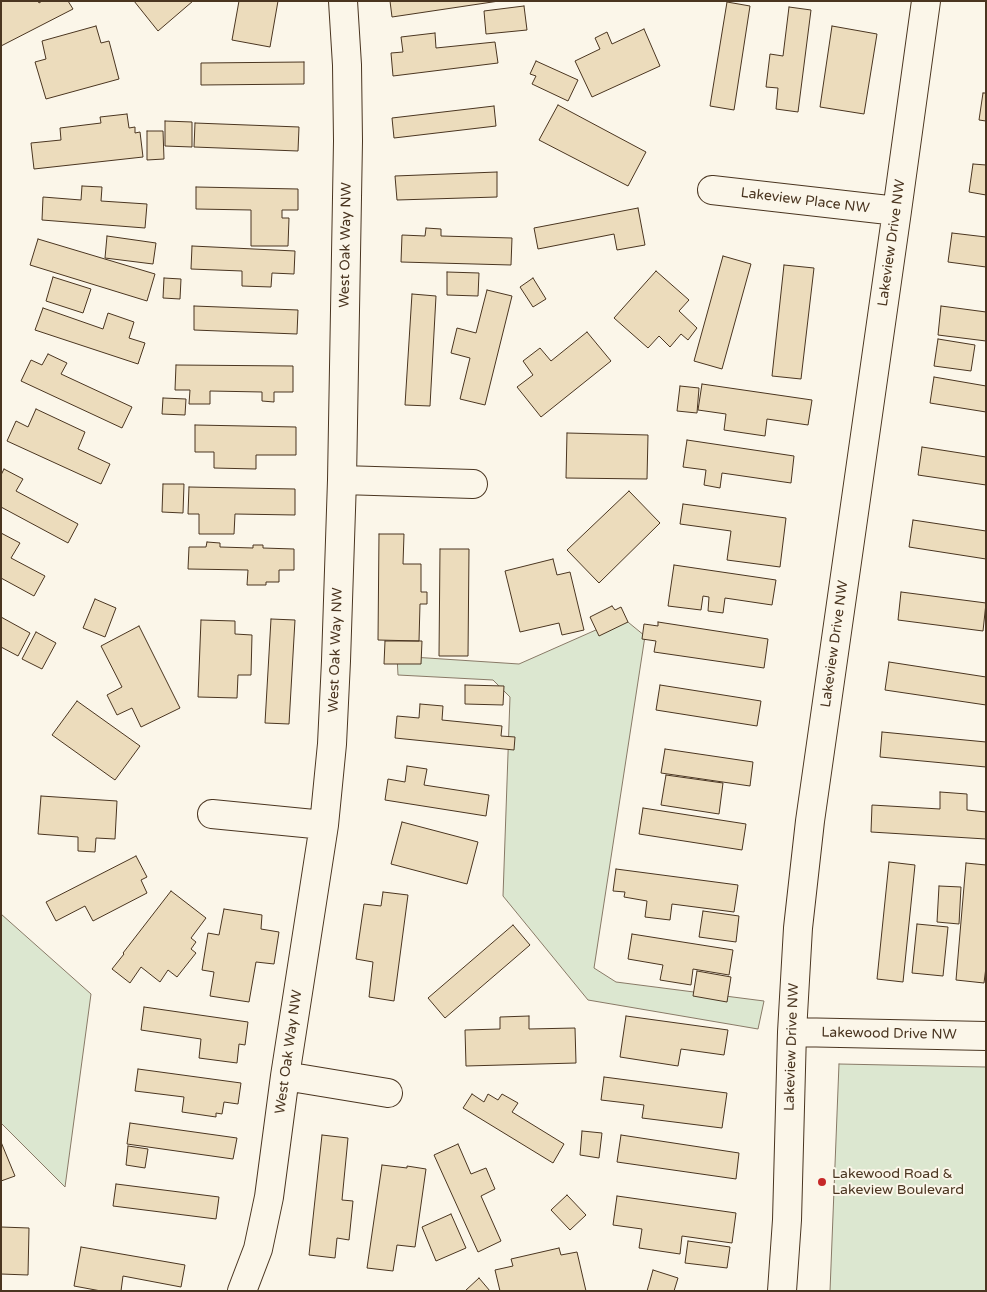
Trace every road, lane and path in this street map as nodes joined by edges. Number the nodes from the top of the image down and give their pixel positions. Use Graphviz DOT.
graph roads {
  1 [pos="342,1"];
  2 [pos="926,1"];
  3 [pos="712,190"];
  4 [pos="897,212"];
  5 [pos="342,480"];
  6 [pos="473,484"];
  7 [pos="212,814"];
  8 [pos="324,825"];
  9 [pos="792,1032"];
  10 [pos="986,1036"];
  11 [pos="285,1076"];
  12 [pos="388,1093"];
  13 [pos="242,1291"];
  14 [pos="782,1291"];
  1 -- 5 [label="street, West Oak Way NW"];
  2 -- 4 [label="street, Lakeview Drive NW"];
  3 -- 4 [label="street, Lakeview Place NW"];
  4 -- 9 [label="street, Lakeview Drive NW"];
  5 -- 6 [label="street"];
  5 -- 8 [label="street, West Oak Way NW"];
  7 -- 8 [label="street"];
  8 -- 11 [label="street, West Oak Way NW"];
  9 -- 10 [label="street, Lakewood Drive NW"];
  9 -- 14 [label="street, Lakeview Drive NW"];
  11 -- 12 [label="street"];
  11 -- 13 [label="street, West Oak Way NW"];
}
